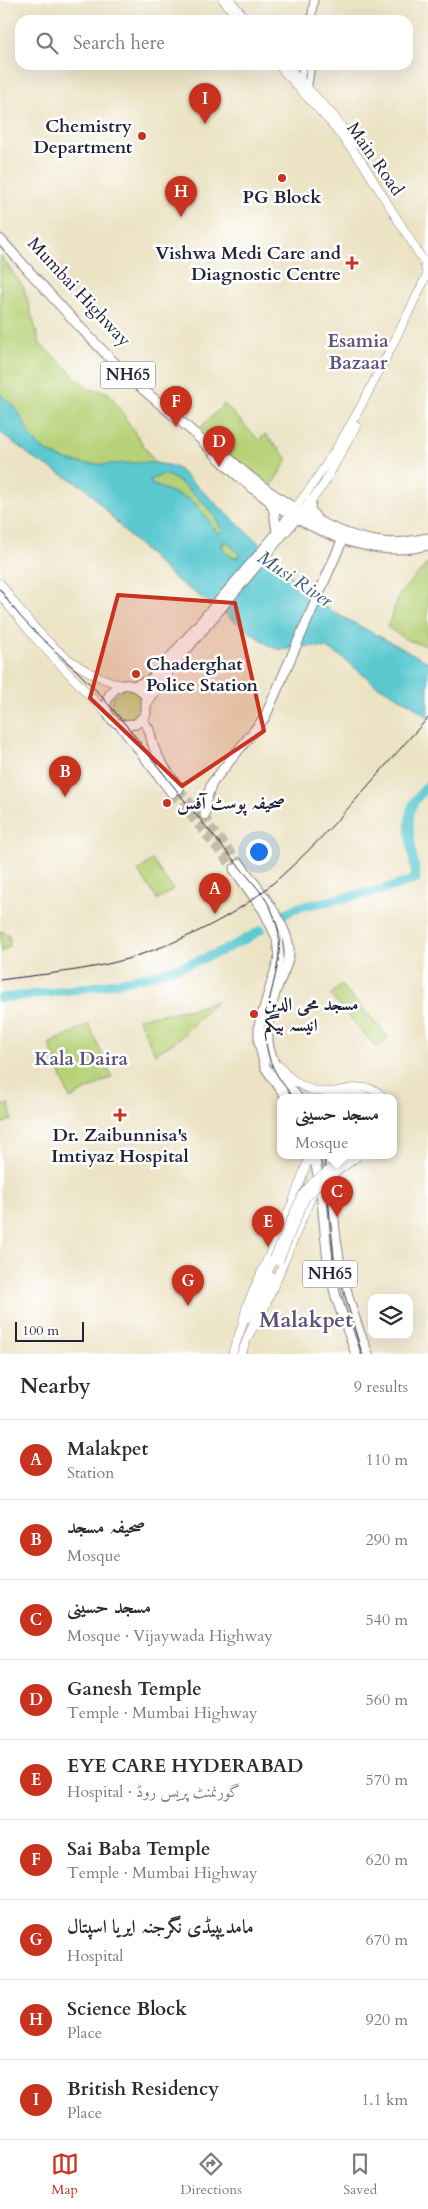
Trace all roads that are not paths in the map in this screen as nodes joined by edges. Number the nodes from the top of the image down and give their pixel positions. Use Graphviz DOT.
graph roads {
  1 [pos="223,0"];
  2 [pos="230,0"];
  3 [pos="314,0"];
  4 [pos="236,15"];
  5 [pos="243,15"];
  6 [pos="312,15"];
  7 [pos="284,70"];
  8 [pos="290,70"];
  9 [pos="302,70"];
  10 [pos="310,70"];
  11 [pos="300,84"];
  12 [pos="307,91"];
  13 [pos="0,232"];
  14 [pos="0,239"];
  15 [pos="428,259"];
  16 [pos="428,284"];
  17 [pos="267,499"];
  18 [pos="311,500"];
  19 [pos="297,513"];
  20 [pos="316,518"];
  21 [pos="344,536"];
  22 [pos="276,538"];
  23 [pos="428,538"];
  24 [pos="428,545"];
  25 [pos="0,583"];
  26 [pos="0,595"];
  27 [pos="174,658"];
  28 [pos="122,685"];
  29 [pos="134,686"];
  30 [pos="148,702"];
  31 [pos="142,720"];
  32 [pos="115,722"];
  33 [pos="205,815"];
  34 [pos="269,1047"];
  35 [pos="284,1094"];
  36 [pos="295,1094"];
  37 [pos="378,1094"];
  38 [pos="344,1159"];
  39 [pos="354,1159"];
  40 [pos="327,1160"];
  41 [pos="314,1161"];
  42 [pos="321,1190"];
  43 [pos="292,1203"];
  44 [pos="304,1211"];
  45 [pos="276,1260"];
  46 [pos="242,1327"];
  47 [pos="248,1336"];
  48 [pos="232,1354"];
  49 [pos="241,1354"];
  50 [pos="356,1354"];
  51 [pos="368,1354"];
  1 -- 4 [label="main road"];
  2 -- 5 [label="main road"];
  3 -- 6 [label="main road"];
  7 -- 11 [label="main road"];
  8 -- 11 [label="main road"];
  9 -- 11 [label="main road"];
  10 -- 12 [label="main road"];
  11 -- 12 [label="main road"];
  12 -- 15 [label="main road, Main Road"];
  12 -- 19 [label="main road, Main Road"];
  13 -- 19 [label="highway, Mumbai Highway / NH65"];
  14 -- 17 [label="highway, Mumbai Highway / NH65"];
  16 -- 18 [label="main road"];
  17 -- 19 [label="highway, Mumbai Highway / NH65"];
  17 -- 22 [label="highway"];
  18 -- 19 [label="main road"];
  18 -- 20 [label="highway"];
  19 -- 20 [label="highway, NH65"];
  19 -- 21 [label="highway"];
  19 -- 22 [label="highway"];
  20 -- 21 [label="highway, NH65"];
  21 -- 23 [label="highway"];
  21 -- 24 [label="highway"];
  21 -- 33 [label="highway"];
  22 -- 27 [label="highway"];
  25 -- 28 [label="main road"];
  26 -- 32 [label="main road"];
  27 -- 29 [label="highway"];
  27 -- 30 [label="highway"];
  28 -- 29 [label="highway"];
  28 -- 32 [label="highway"];
  29 -- 30 [label="highway"];
  30 -- 31 [label="highway"];
  31 -- 32 [label="highway"];
  31 -- 32 [label="highway"];
  34 -- 35 [label="highway"];
  34 -- 36 [label="highway"];
  34 -- 37 [label="main road"];
  38 -- 45 [label="main road, bridge"];
  39 -- 45 [label="main road, bridge"];
  40 -- 41 [label="highway"];
  40 -- 51 [label="highway, NH65"];
  41 -- 42 [label="highway, NH65"];
  41 -- 43 [label="main road"];
  42 -- 44 [label="main road"];
  42 -- 50 [label="highway, NH65"];
  43 -- 44 [label="main road"];
  43 -- 46 [label="main road"];
  44 -- 47 [label="main road"];
  45 -- 46 [label="main road"];
  45 -- 47 [label="main road"];
  46 -- 48 [label="main road"];
  47 -- 49 [label="main road"];
}
